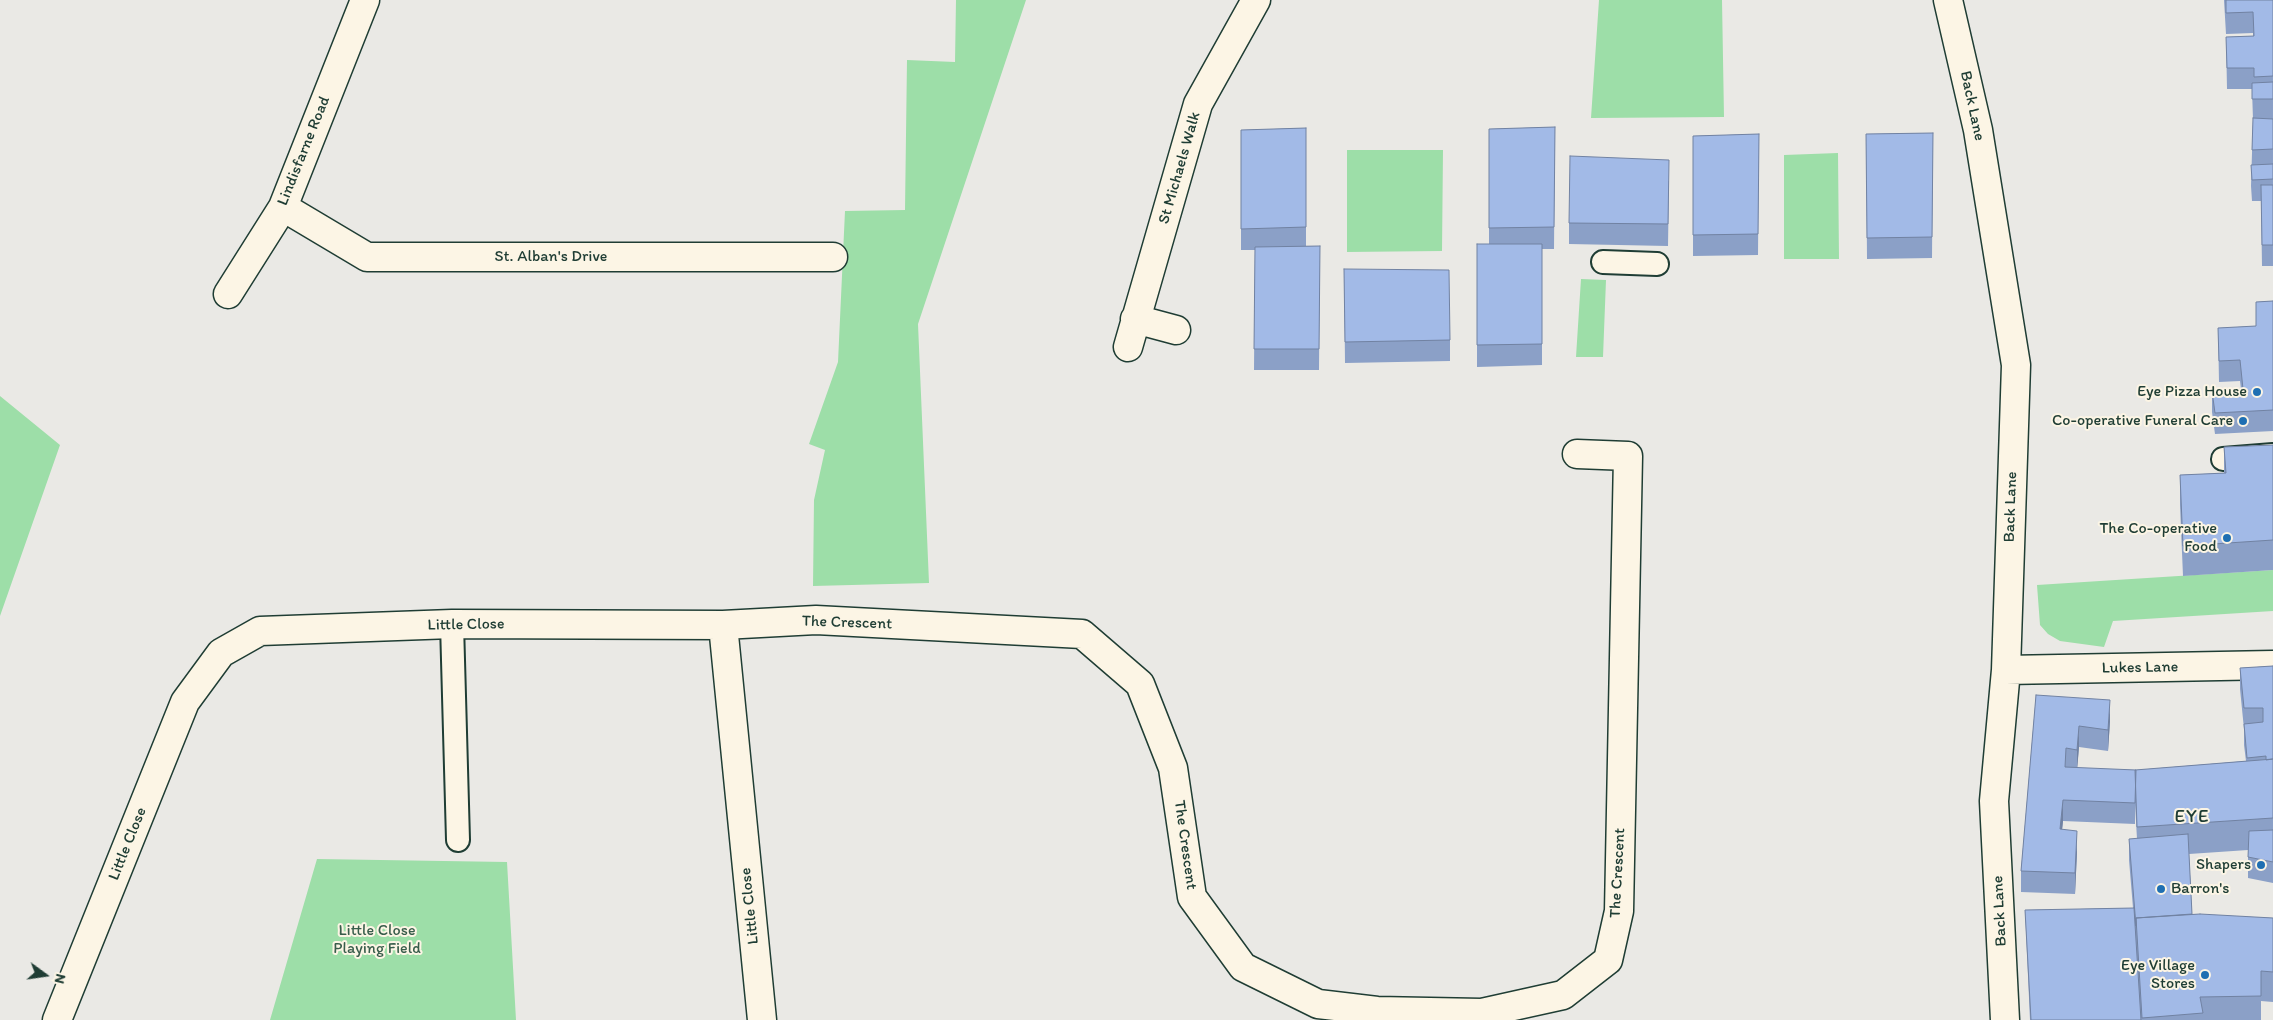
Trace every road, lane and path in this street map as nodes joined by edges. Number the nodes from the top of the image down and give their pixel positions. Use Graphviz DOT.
graph roads {
  1 [pos="365,0"];
  2 [pos="1256,0"];
  3 [pos="1948,0"];
  4 [pos="283,207"];
  5 [pos="833,257"];
  6 [pos="1603,262"];
  7 [pos="1657,264"];
  8 [pos="228,294"];
  9 [pos="1135,319"];
  10 [pos="1176,330"];
  11 [pos="1128,347"];
  12 [pos="1577,454"];
  13 [pos="2273,455"];
  14 [pos="2223,459"];
  15 [pos="452,624"];
  16 [pos="723,625"];
  17 [pos="2273,665"];
  18 [pos="2006,670"];
  19 [pos="458,840"];
  20 [pos="1378,1015"];
  21 [pos="57,1020"];
  22 [pos="762,1020"];
  23 [pos="2005,1020"];
  1 -- 4 [label="street, Lindisfarne Road"];
  2 -- 9 [label="street, St Michaels Walk"];
  3 -- 18 [label="street, Back Lane"];
  4 -- 5 [label="street, St. Alban's Drive"];
  4 -- 8 [label="street, Lindisfarne Road"];
  6 -- 7 [label="lane"];
  9 -- 10 [label="street"];
  9 -- 11 [label="street, St Michaels Walk"];
  12 -- 20 [label="street, The Crescent"];
  13 -- 14 [label="lane"];
  15 -- 16 [label="street, Little Close"];
  15 -- 19 [label="lane"];
  15 -- 21 [label="street, Little Close"];
  16 -- 20 [label="street, The Crescent"];
  16 -- 22 [label="street, Little Close"];
  17 -- 18 [label="street, Lukes Lane"];
  18 -- 23 [label="street, Back Lane"];
}
